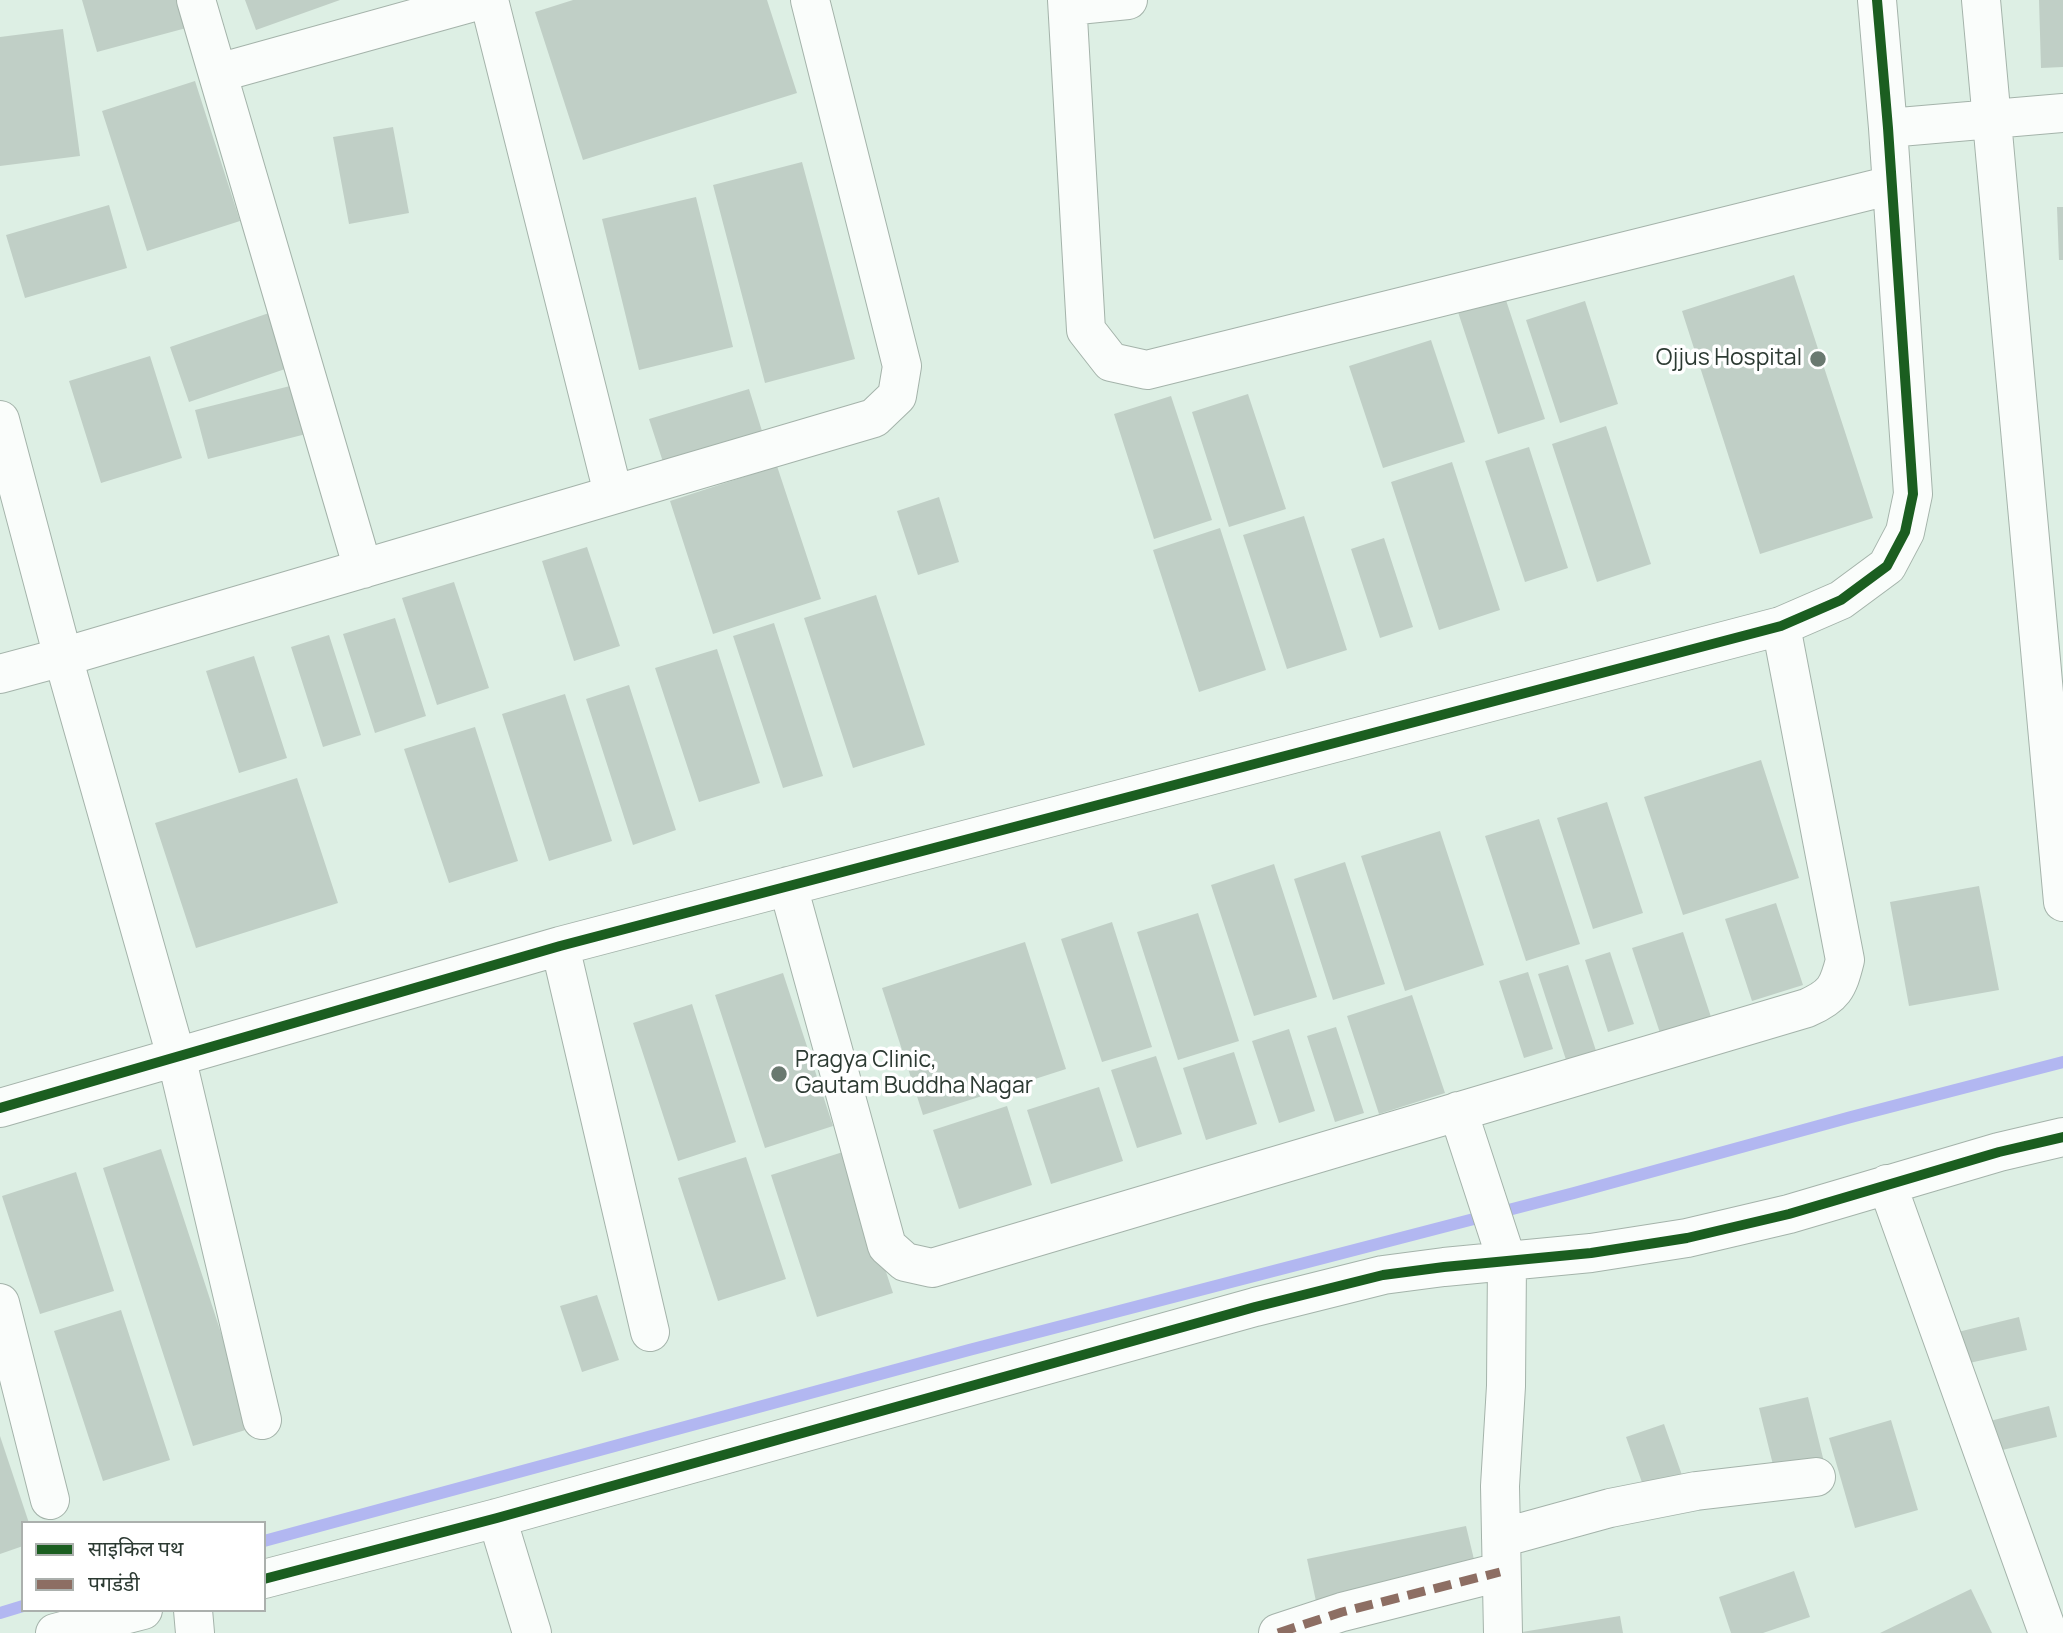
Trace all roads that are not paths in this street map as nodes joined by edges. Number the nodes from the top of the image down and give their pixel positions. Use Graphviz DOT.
graph roads {
  1 [pos="196,0"];
  2 [pos="481,0"];
  3 [pos="489,0"];
  4 [pos="810,0"];
  5 [pos="1128,0"];
  6 [pos="1877,0"];
  7 [pos="1980,0"];
  8 [pos="1068,3"];
  9 [pos="218,73"];
  10 [pos="2063,113"];
  11 [pos="1992,120"];
  12 [pos="1888,128"];
  13 [pos="1892,185"];
  14 [pos="0,420"];
  15 [pos="613,494"];
  16 [pos="363,569"];
  17 [pos="1781,626"];
  18 [pos="63,657"];
  19 [pos="0,674"];
  20 [pos="788,886"];
  21 [pos="2063,902"];
  22 [pos="560,946"];
  23 [pos="176,1056"];
  24 [pos="0,1108"];
  25 [pos="1458,1111"];
  26 [pos="2063,1137"];
  27 [pos="1887,1184"];
  28 [pos="1501,1247"];
  29 [pos="0,1303"];
  30 [pos="650,1332"];
  31 [pos="262,1420"];
  32 [pos="1816,1477"];
  33 [pos="50,1500"];
  34 [pos="497,1518"];
  35 [pos="1501,1555"];
  36 [pos="266,1578"];
  37 [pos="135,1612"];
  38 [pos="193,1612"];
  39 [pos="55,1633"];
  40 [pos="195,1633"];
  41 [pos="532,1633"];
  42 [pos="1278,1633"];
  43 [pos="1503,1633"];
  44 [pos="2048,1633"];
  1 -- 9 [label="street"];
  2 -- 9 [label="street"];
  3 -- 15 [label="street"];
  4 -- 15 [label="street"];
  5 -- 8 [label="street"];
  6 -- 12 [label="street"];
  7 -- 11 [label="street"];
  8 -- 13 [label="street"];
  9 -- 16 [label="street"];
  10 -- 11 [label="street"];
  11 -- 12 [label="street"];
  11 -- 21 [label="street"];
  12 -- 13 [label="street"];
  13 -- 17 [label="street"];
  14 -- 18 [label="street"];
  15 -- 16 [label="street"];
  16 -- 18 [label="street"];
  17 -- 20 [label="street"];
  17 -- 25 [label="street"];
  18 -- 19 [label="street"];
  18 -- 23 [label="street"];
  20 -- 22 [label="street"];
  20 -- 25 [label="street"];
  22 -- 23 [label="street"];
  22 -- 30 [label="street"];
  23 -- 24 [label="street"];
  23 -- 31 [label="street"];
  25 -- 28 [label="street"];
  26 -- 27 [label="street"];
  27 -- 28 [label="street"];
  27 -- 44 [label="street"];
  28 -- 34 [label="street"];
  28 -- 35 [label="street"];
  29 -- 33 [label="street"];
  32 -- 35 [label="street"];
  34 -- 36 [label="street"];
  34 -- 41 [label="street"];
  35 -- 42 [label="street"];
  35 -- 43 [label="street"];
  37 -- 39 [label="street"];
  38 -- 40 [label="street"];
}
